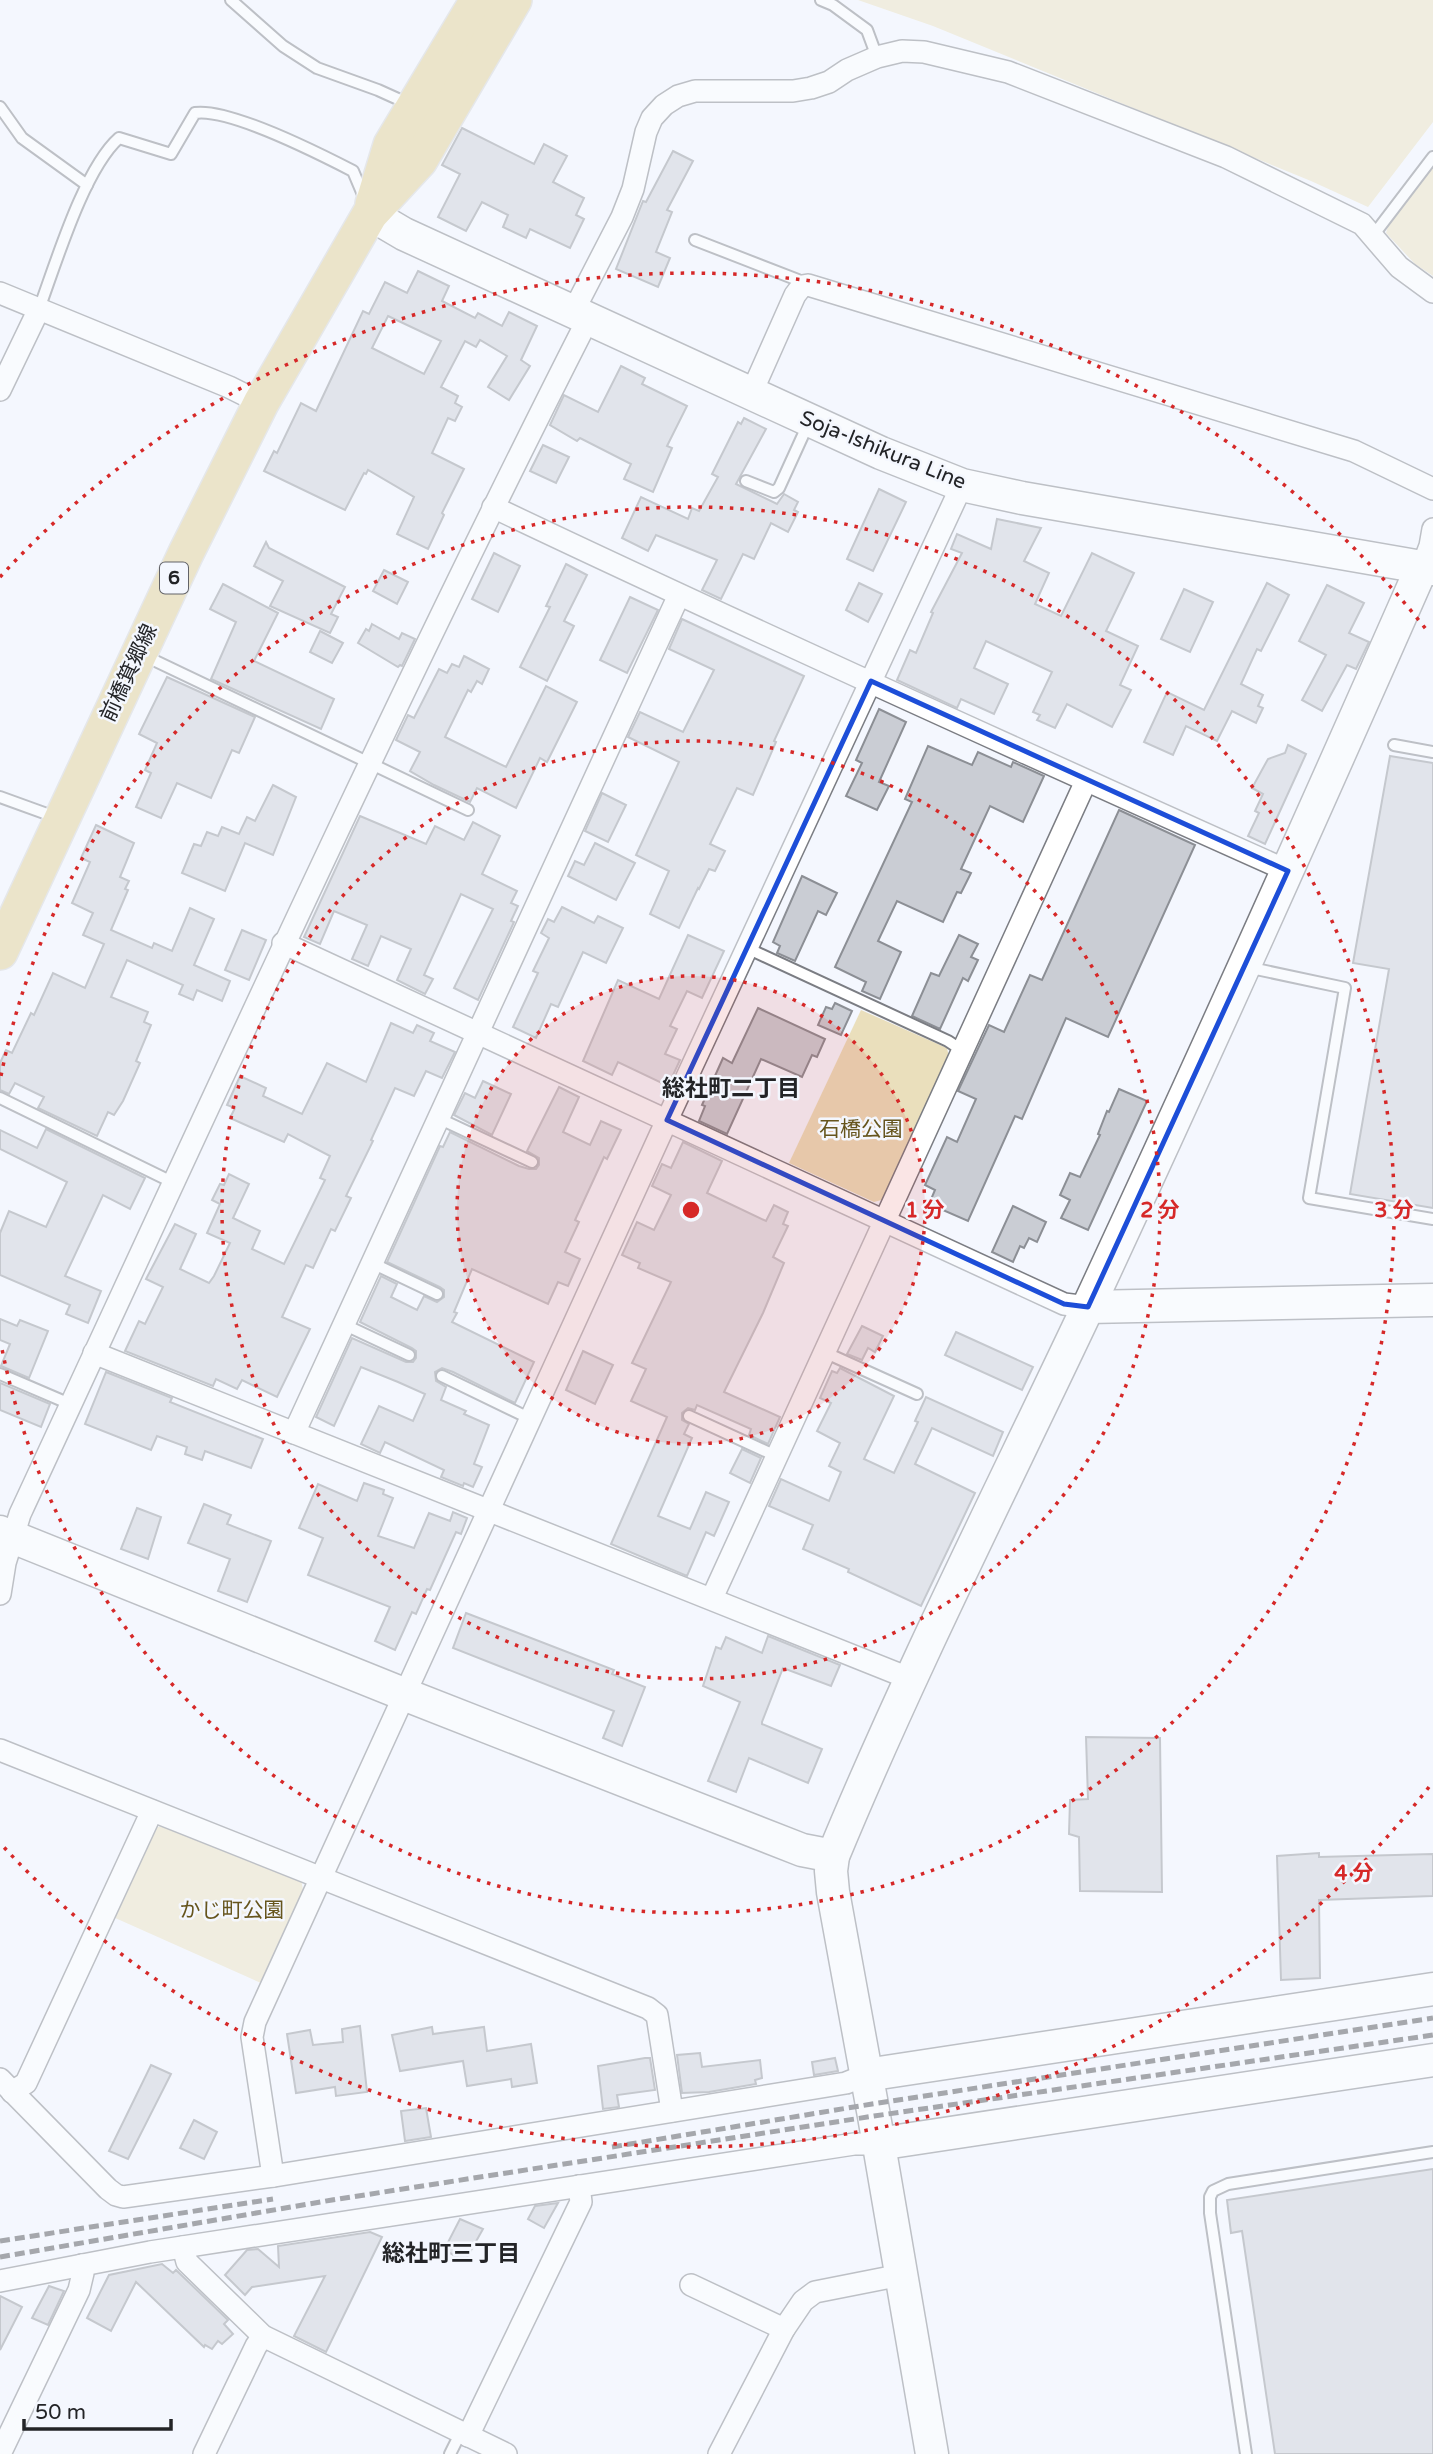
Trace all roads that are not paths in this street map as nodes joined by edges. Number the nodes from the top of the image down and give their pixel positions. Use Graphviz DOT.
graph roads {
  1 [pos="230,0"];
  2 [pos="478,0"];
  3 [pos="514,0"];
  4 [pos="821,0"];
  5 [pos="877,57"];
  6 [pos="453,73"];
  7 [pos="0,107"];
  8 [pos="414,107"];
  9 [pos="1433,157"];
  10 [pos="87,185"];
  11 [pos="370,214"];
  12 [pos="1372,237"];
  13 [pos="695,240"];
  14 [pos="802,286"];
  15 [pos="1433,292"];
  16 [pos="0,293"];
  17 [pos="39,309"];
  18 [pos="581,316"];
  19 [pos="0,390"];
  20 [pos="751,394"];
  21 [pos="261,403"];
  22 [pos="810,422"];
  23 [pos="746,481"];
  24 [pos="962,485"];
  25 [pos="1433,489"];
  26 [pos="493,507"];
  27 [pos="1433,529"];
  28 [pos="1427,568"];
  29 [pos="679,595"];
  30 [pos="139,653"];
  31 [pos="871,681"];
  32 [pos="1394,745"];
  33 [pos="1433,751"];
  34 [pos="370,763"];
  35 [pos="1086,781"];
  36 [pos="0,797"];
  37 [pos="468,810"];
  38 [pos="61,819"];
  39 [pos="1288,871"];
  40 [pos="284,943"];
  41 [pos="749,949"];
  42 [pos="0,952"];
  43 [pos="1241,974"];
  44 [pos="478,1034"];
  45 [pos="963,1051"];
  46 [pos="0,1098"];
  47 [pos="438,1118"];
  48 [pos="667,1120"];
  49 [pos="532,1162"];
  50 [pos="172,1182"];
  51 [pos="1433,1219"];
  52 [pos="884,1222"];
  53 [pos="372,1263"];
  54 [pos="437,1294"];
  55 [pos="1433,1300"];
  56 [pos="1088,1307"];
  57 [pos="343,1324"];
  58 [pos="824,1352"];
  59 [pos="94,1353"];
  60 [pos="409,1354"];
  61 [pos="0,1374"];
  62 [pos="442,1376"];
  63 [pos="917,1394"];
  64 [pos="70,1404"];
  65 [pos="689,1416"];
  66 [pos="531,1419"];
  67 [pos="295,1433"];
  68 [pos="776,1456"];
  69 [pos="489,1509"];
  70 [pos="7,1534"];
  71 [pos="0,1594"];
  72 [pos="712,1598"];
  73 [pos="911,1679"];
  74 [pos="406,1695"];
  75 [pos="0,1750"];
  76 [pos="152,1811"];
  77 [pos="833,1856"];
  78 [pos="321,1877"];
  79 [pos="1433,1989"];
  80 [pos="1433,2060"];
  81 [pos="866,2075"];
  82 [pos="6,2085"];
  83 [pos="672,2111"];
  84 [pos="878,2144"];
  85 [pos="1433,2152"];
  86 [pos="273,2176"];
  87 [pos="579,2186"];
  88 [pos="183,2247"];
  89 [pos="82,2265"];
  90 [pos="901,2275"];
  91 [pos="0,2281"];
  92 [pos="691,2285"];
  93 [pos="784,2329"];
  94 [pos="262,2336"];
  95 [pos="464,2434"];
  96 [pos="0,2454"];
  97 [pos="204,2454"];
  98 [pos="450,2454"];
  99 [pos="506,2454"];
  100 [pos="719,2454"];
  101 [pos="932,2454"];
  102 [pos="1246,2454"];
  1 -- 8 [label="lane"];
  2 -- 6 [label="main road, 6"];
  3 -- 6 [label="main road, 6"];
  4 -- 5 [label="lane"];
  5 -- 12 [label="street"];
  5 -- 18 [label="street"];
  6 -- 8 [label="main road, 前橋箕郷線 / 6"];
  6 -- 11 [label="main road, 前橋箕郷線 / 6"];
  7 -- 10 [label="lane"];
  8 -- 11 [label="main road, 前橋箕郷線 / 6"];
  9 -- 12 [label="lane"];
  10 -- 11 [label="lane"];
  10 -- 17 [label="lane"];
  11 -- 18 [label="street, Soja-Ishikura Line"];
  11 -- 21 [label="main road, 前橋箕郷線 / 6"];
  12 -- 15 [label="street"];
  13 -- 14 [label="lane"];
  14 -- 20 [label="street"];
  14 -- 25 [label="street"];
  16 -- 17 [label="street"];
  17 -- 19 [label="street"];
  17 -- 21 [label="street"];
  18 -- 20 [label="street, Soja-Ishikura Line"];
  18 -- 26 [label="street"];
  20 -- 22 [label="street, Soja-Ishikura Line"];
  21 -- 30 [label="main road, 前橋箕郷線 / 6"];
  22 -- 23 [label="lane"];
  22 -- 24 [label="street, Soja-Ishikura Line"];
  24 -- 28 [label="street, Soja-Ishikura Line"];
  24 -- 31 [label="street"];
  26 -- 29 [label="street"];
  26 -- 34 [label="street"];
  27 -- 28 [label="street"];
  28 -- 39 [label="street"];
  29 -- 31 [label="street"];
  29 -- 44 [label="street"];
  30 -- 34 [label="lane"];
  30 -- 38 [label="main road, 前橋箕郷線 / 6"];
  31 -- 35 [label="street"];
  31 -- 41 [label="street"];
  32 -- 33 [label="lane"];
  34 -- 37 [label="lane"];
  34 -- 40 [label="street"];
  35 -- 39 [label="street"];
  35 -- 45 [label="street"];
  36 -- 38 [label="lane"];
  38 -- 42 [label="main road, 前橋箕郷線 / 6"];
  39 -- 43 [label="street"];
  40 -- 44 [label="street"];
  40 -- 50 [label="street"];
  41 -- 45 [label="lane"];
  41 -- 48 [label="street"];
  43 -- 51 [label="lane"];
  43 -- 56 [label="street"];
  44 -- 47 [label="street"];
  44 -- 48 [label="street"];
  45 -- 52 [label="street"];
  46 -- 50 [label="lane"];
  47 -- 49 [label="lane"];
  47 -- 53 [label="street"];
  48 -- 52 [label="street"];
  48 -- 66 [label="street"];
  50 -- 59 [label="street"];
  52 -- 56 [label="street"];
  52 -- 58 [label="street"];
  53 -- 54 [label="lane"];
  53 -- 57 [label="street"];
  55 -- 56 [label="street"];
  56 -- 73 [label="street"];
  57 -- 60 [label="lane"];
  57 -- 67 [label="street"];
  58 -- 63 [label="lane"];
  58 -- 68 [label="street"];
  59 -- 64 [label="street"];
  59 -- 67 [label="street"];
  61 -- 64 [label="lane"];
  62 -- 66 [label="lane"];
  64 -- 70 [label="street"];
  65 -- 68 [label="lane"];
  66 -- 69 [label="street"];
  67 -- 69 [label="street"];
  68 -- 72 [label="street"];
  69 -- 72 [label="street"];
  69 -- 74 [label="street"];
  70 -- 71 [label="street"];
  70 -- 74 [label="street"];
  72 -- 73 [label="street"];
  73 -- 77 [label="street"];
  74 -- 77 [label="street"];
  74 -- 78 [label="street"];
  75 -- 76 [label="street"];
  76 -- 78 [label="street"];
  76 -- 82 [label="street"];
  77 -- 81 [label="street"];
  78 -- 83 [label="street"];
  78 -- 86 [label="street"];
  79 -- 81 [label="street"];
  80 -- 84 [label="street"];
  81 -- 83 [label="street"];
  81 -- 84 [label="street"];
  82 -- 86 [label="street"];
  83 -- 86 [label="street"];
  84 -- 87 [label="street"];
  84 -- 90 [label="street"];
  85 -- 102 [label="lane"];
  87 -- 88 [label="street"];
  87 -- 95 [label="street"];
  88 -- 89 [label="street"];
  88 -- 94 [label="street"];
  89 -- 91 [label="street"];
  89 -- 96 [label="street"];
  90 -- 93 [label="street"];
  90 -- 101 [label="street"];
  92 -- 93 [label="street"];
  93 -- 100 [label="street"];
  94 -- 95 [label="street"];
  94 -- 97 [label="street"];
  95 -- 98 [label="lane"];
  95 -- 99 [label="street"];
}
